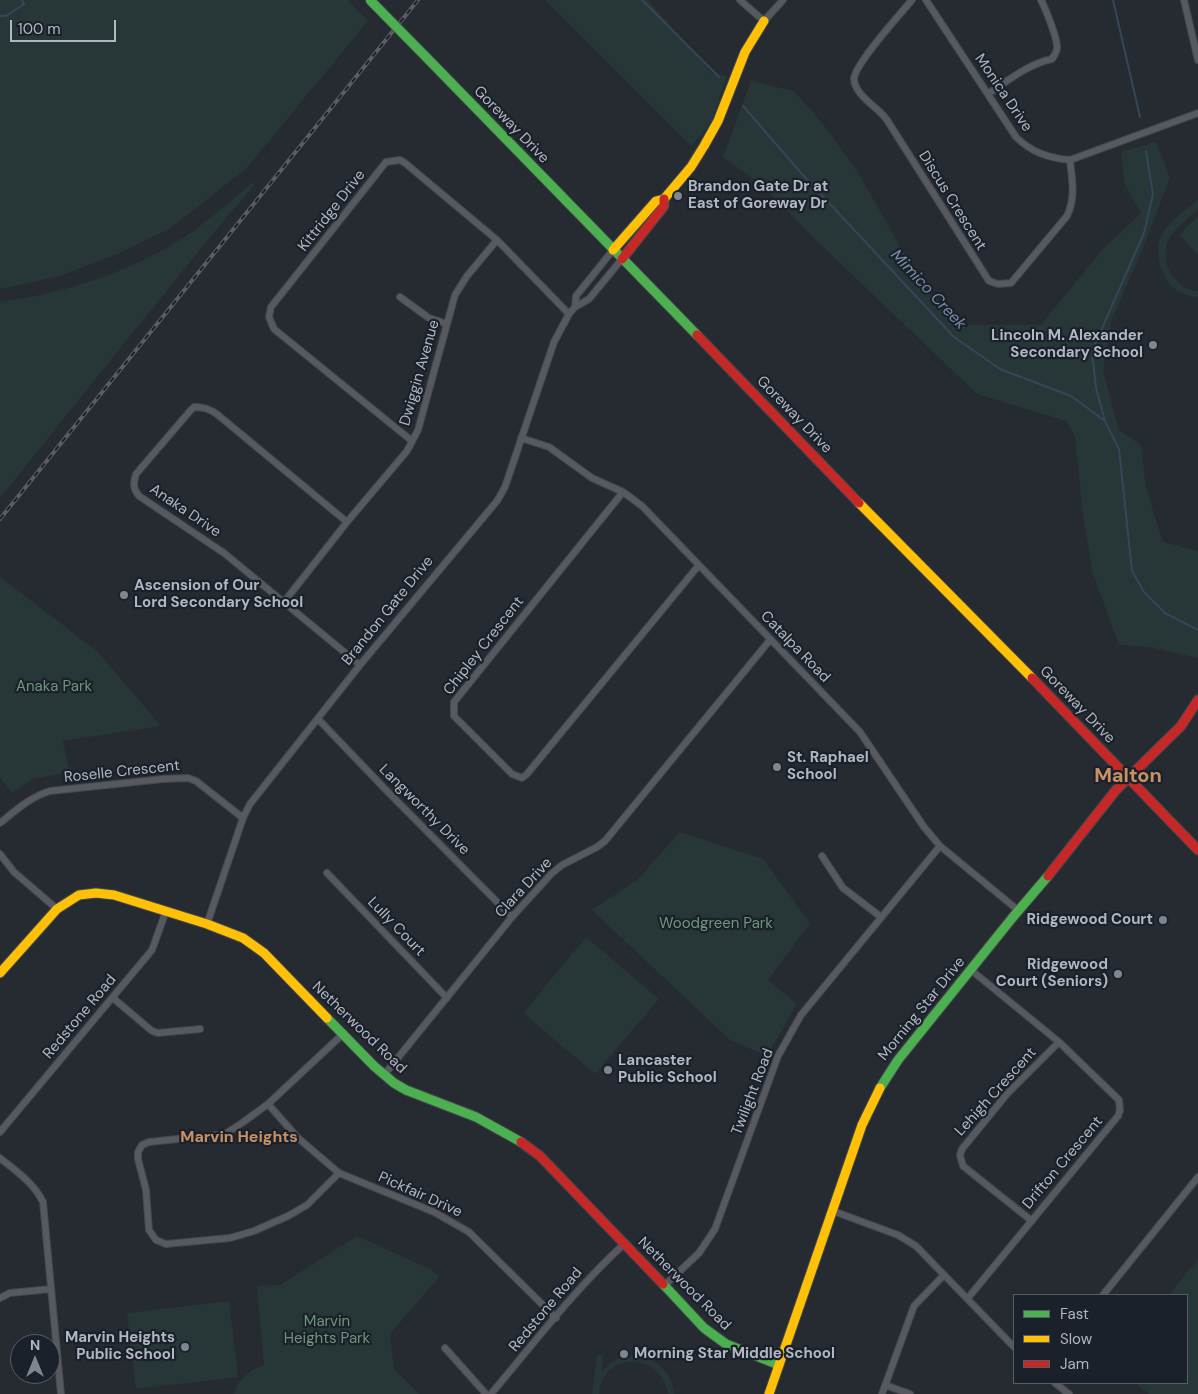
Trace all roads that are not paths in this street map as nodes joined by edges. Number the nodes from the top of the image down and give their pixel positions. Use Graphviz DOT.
graph roads {
  1 [pos="370,0"];
  2 [pos="740,0"];
  3 [pos="783,0"];
  4 [pos="912,0"];
  5 [pos="926,0"];
  6 [pos="1041,0"];
  7 [pos="1186,0"];
  8 [pos="764,21"];
  9 [pos="1198,60"];
  10 [pos="988,94"];
  11 [pos="1198,113"];
  12 [pos="1070,160"];
  13 [pos="664,199"];
  14 [pos="497,240"];
  15 [pos="613,250"];
  16 [pos="622,258"];
  17 [pos="400,297"];
  18 [pos="575,307"];
  19 [pos="569,314"];
  20 [pos="447,324"];
  21 [pos="522,438"];
  22 [pos="412,441"];
  23 [pos="623,492"];
  24 [pos="347,522"];
  25 [pos="699,565"];
  26 [pos="284,602"];
  27 [pos="770,640"];
  28 [pos="360,665"];
  29 [pos="1198,700"];
  30 [pos="318,719"];
  31 [pos="1128,777"];
  32 [pos="243,818"];
  33 [pos="0,823"];
  34 [pos="940,846"];
  35 [pos="1198,850"];
  36 [pos="0,854"];
  37 [pos="822,856"];
  38 [pos="327,873"];
  39 [pos="56,909"];
  40 [pos="166,911"];
  41 [pos="1019,911"];
  42 [pos="512,917"];
  43 [pos="881,917"];
  44 [pos="207,924"];
  45 [pos="971,970"];
  46 [pos="0,973"];
  47 [pos="113,998"];
  48 [pos="447,998"];
  49 [pos="200,1029"];
  50 [pos="344,1033"];
  51 [pos="1060,1042"];
  52 [pos="384,1074"];
  53 [pos="268,1104"];
  54 [pos="0,1132"];
  55 [pos="0,1158"];
  56 [pos="340,1173"];
  57 [pos="1198,1177"];
  58 [pos="832,1211"];
  59 [pos="1032,1221"];
  60 [pos="624,1244"];
  61 [pos="944,1274"];
  62 [pos="664,1285"];
  63 [pos="51,1289"];
  64 [pos="1104,1294"];
  65 [pos="0,1298"];
  66 [pos="968,1298"];
  67 [pos="556,1318"];
  68 [pos="1013,1346"];
  69 [pos="444,1348"];
  70 [pos="779,1365"];
  71 [pos="1056,1384"];
  72 [pos="885,1385"];
  73 [pos="61,1394"];
  74 [pos="486,1394"];
  75 [pos="491,1394"];
  76 [pos="769,1394"];
  77 [pos="882,1394"];
  78 [pos="910,1394"];
  79 [pos="1069,1394"];
  1 -- 15 [label="street, Goreway Drive, bridge"];
  2 -- 8 [label="street"];
  3 -- 8 [label="street, Brandon Gate Drive"];
  4 -- 12 [label="street, Discus Crescent"];
  5 -- 10 [label="street, Monica Drive"];
  6 -- 10 [label="street"];
  7 -- 9 [label="street"];
  8 -- 13 [label="street, Brandon Gate Drive"];
  10 -- 12 [label="street, Monica Drive"];
  11 -- 12 [label="street"];
  13 -- 15 [label="street, Brandon Gate Drive"];
  13 -- 16 [label="street, Brandon Gate Drive"];
  14 -- 19 [label="street, Kittridge Drive"];
  14 -- 20 [label="street, Dwiggin Avenue"];
  14 -- 22 [label="street, Kittridge Drive"];
  15 -- 16 [label="street, Goreway Drive"];
  15 -- 18 [label="street, Brandon Gate Drive"];
  16 -- 18 [label="street, Brandon Gate Drive"];
  16 -- 31 [label="street, Goreway Drive"];
  17 -- 20 [label="street"];
  18 -- 19 [label="street, Brandon Gate Drive"];
  19 -- 21 [label="street, Brandon Gate Drive"];
  20 -- 22 [label="street, Dwiggin Avenue"];
  21 -- 23 [label="street, Catalpa Road"];
  21 -- 28 [label="street, Brandon Gate Drive"];
  22 -- 24 [label="street, Dwiggin Avenue"];
  23 -- 25 [label="street, Catalpa Road"];
  23 -- 25 [label="street, Chipley Crescent"];
  24 -- 26 [label="street, Dwiggin Avenue"];
  24 -- 26 [label="street, Anaka Drive"];
  25 -- 27 [label="street, Catalpa Road"];
  26 -- 28 [label="street, Anaka Drive"];
  27 -- 34 [label="street, Catalpa Road"];
  27 -- 42 [label="street, Clara Drive"];
  28 -- 30 [label="street, Brandon Gate Drive"];
  29 -- 31 [label="street, Morning Star Drive"];
  30 -- 32 [label="street, Brandon Gate Drive"];
  30 -- 42 [label="street, Langworthy Drive"];
  31 -- 35 [label="street, Goreway Drive"];
  31 -- 41 [label="street, Morning Star Drive"];
  32 -- 33 [label="street, Roselle Crescent"];
  32 -- 44 [label="street, Brandon Gate Drive"];
  34 -- 41 [label="street, Catalpa Road"];
  34 -- 43 [label="street, Twilight Road"];
  36 -- 39 [label="street"];
  37 -- 43 [label="street"];
  38 -- 48 [label="street, Lully Court"];
  39 -- 40 [label="street, Netherwood Road"];
  39 -- 46 [label="street, Netherwood Road"];
  40 -- 44 [label="street, Netherwood Road"];
  40 -- 47 [label="street, Redstone Road"];
  41 -- 45 [label="street, Morning Star Drive"];
  42 -- 48 [label="street, Clara Drive"];
  43 -- 62 [label="street, Twilight Road"];
  44 -- 50 [label="street, Netherwood Road"];
  45 -- 51 [label="street, Drifton Crescent"];
  45 -- 58 [label="street, Morning Star Drive"];
  47 -- 49 [label="street"];
  47 -- 54 [label="street, Redstone Road"];
  48 -- 52 [label="street, Clara Drive"];
  50 -- 52 [label="street, Netherwood Road"];
  50 -- 53 [label="street"];
  51 -- 59 [label="street, Drifton Crescent"];
  51 -- 59 [label="street, Lehigh Crescent"];
  52 -- 60 [label="street, Netherwood Road"];
  53 -- 56 [label="street, Pickfair Drive"];
  53 -- 56 [label="street"];
  55 -- 63 [label="street"];
  56 -- 67 [label="street, Pickfair Drive"];
  57 -- 64 [label="street"];
  58 -- 61 [label="street"];
  58 -- 70 [label="street, Morning Star Drive"];
  59 -- 66 [label="street, Drifton Crescent"];
  60 -- 62 [label="street, Netherwood Road"];
  60 -- 67 [label="street, Redstone Road"];
  61 -- 66 [label="street"];
  61 -- 72 [label="street"];
  62 -- 70 [label="street, Netherwood Road"];
  63 -- 65 [label="street"];
  63 -- 73 [label="street"];
  66 -- 68 [label="street"];
  67 -- 75 [label="street, Redstone Road"];
  69 -- 74 [label="street"];
  70 -- 76 [label="street, Morning Star Drive"];
  71 -- 79 [label="street"];
  72 -- 77 [label="street"];
  72 -- 78 [label="street"];
}
